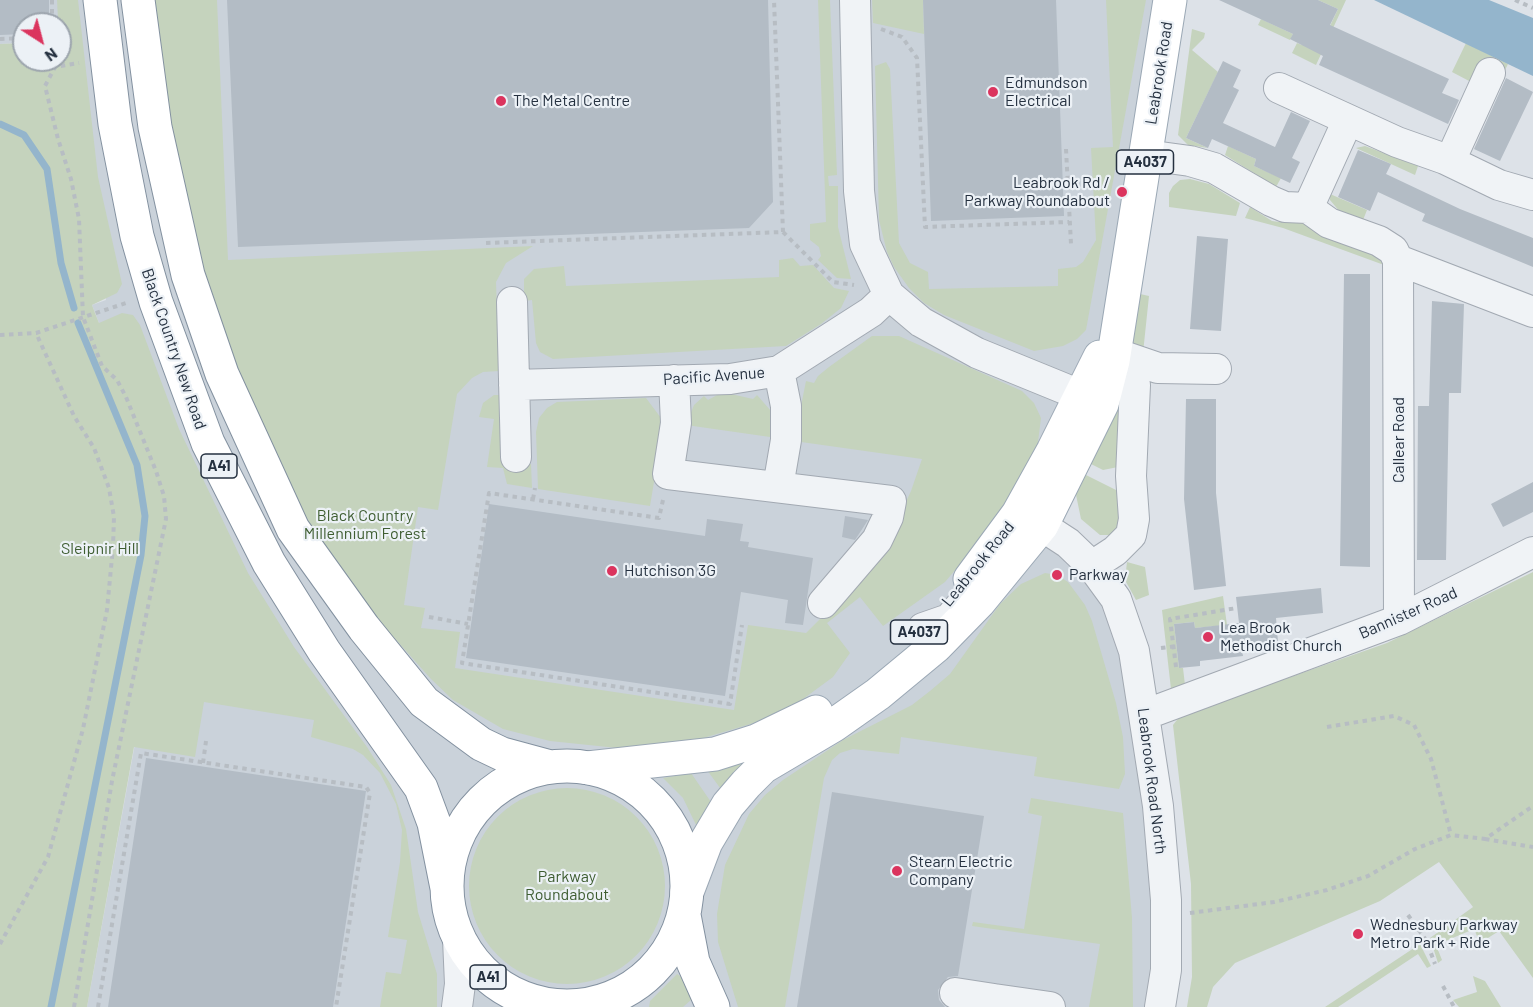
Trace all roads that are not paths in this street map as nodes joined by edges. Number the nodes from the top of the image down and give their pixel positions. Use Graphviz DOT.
graph roads {
  1 [pos="100,0"];
  2 [pos="138,0"];
  3 [pos="855,0"];
  4 [pos="1170,0"];
  5 [pos="1490,73"];
  6 [pos="1279,88"];
  7 [pos="1348,120"];
  8 [pos="1146,155"];
  9 [pos="1450,161"];
  10 [pos="1533,195"];
  11 [pos="1308,208"];
  12 [pos="1398,260"];
  13 [pos="889,295"];
  14 [pos="512,302"];
  15 [pos="1533,312"];
  16 [pos="1115,338"];
  17 [pos="1216,369"];
  18 [pos="779,371"];
  19 [pos="674,380"];
  20 [pos="514,385"];
  21 [pos="1135,385"];
  22 [pos="1091,400"];
  23 [pos="516,457"];
  24 [pos="778,487"];
  25 [pos="1031,518"];
  26 [pos="1533,552"];
  27 [pos="1092,566"];
  28 [pos="823,603"];
  29 [pos="1399,620"];
  30 [pos="1144,715"];
  31 [pos="550,767"];
  32 [pos="588,768"];
  33 [pos="447,888"];
  34 [pos="686,904"];
  35 [pos="458,939"];
  36 [pos="955,993"];
  37 [pos="993,1003"];
  38 [pos="549,1006"];
  39 [pos="586,1006"];
  40 [pos="458,1007"];
  41 [pos="713,1007"];
  42 [pos="1050,1007"];
  43 [pos="1160,1007"];
  1 -- 33 [label="main road, Black Country New Road / A41"];
  2 -- 31 [label="main road, A41"];
  3 -- 13 [label="street"];
  4 -- 8 [label="main road, Leabrook Road / A4037"];
  5 -- 9 [label="street"];
  6 -- 7 [label="street"];
  7 -- 9 [label="street"];
  7 -- 11 [label="street"];
  8 -- 11 [label="street"];
  8 -- 16 [label="main road, Leabrook Road / A4037"];
  9 -- 10 [label="street"];
  11 -- 12 [label="street"];
  12 -- 15 [label="street"];
  12 -- 29 [label="street, Callear Road"];
  13 -- 18 [label="street, Pacific Avenue"];
  13 -- 22 [label="street"];
  14 -- 20 [label="street"];
  16 -- 17 [label="street"];
  16 -- 22 [label="main road, Leabrook Road / A4037"];
  18 -- 19 [label="street, Pacific Avenue"];
  18 -- 24 [label="street"];
  19 -- 20 [label="street, Pacific Avenue"];
  19 -- 24 [label="street"];
  20 -- 23 [label="street"];
  21 -- 27 [label="street"];
  22 -- 25 [label="main road, Leabrook Road / A4037"];
  24 -- 28 [label="street"];
  25 -- 27 [label="street, Leabrook Road North"];
  25 -- 32 [label="main road, Leabrook Road / A4037"];
  25 -- 34 [label="main road, Leabrook Road / A4037"];
  26 -- 29 [label="street, Bannister Road"];
  27 -- 30 [label="street, Leabrook Road North"];
  29 -- 30 [label="street, Bannister Road"];
  30 -- 43 [label="street, Leabrook Road North"];
  31 -- 32 [label="main road, A41"];
  31 -- 33 [label="main road, A41"];
  32 -- 34 [label="main road, A41"];
  33 -- 35 [label="main road, A41"];
  34 -- 39 [label="main road, A41"];
  34 -- 41 [label="main road, A41"];
  35 -- 38 [label="main road, A41"];
  35 -- 40 [label="street"];
  36 -- 37 [label="street"];
  37 -- 42 [label="street"];
  38 -- 39 [label="main road, A41"];
}
